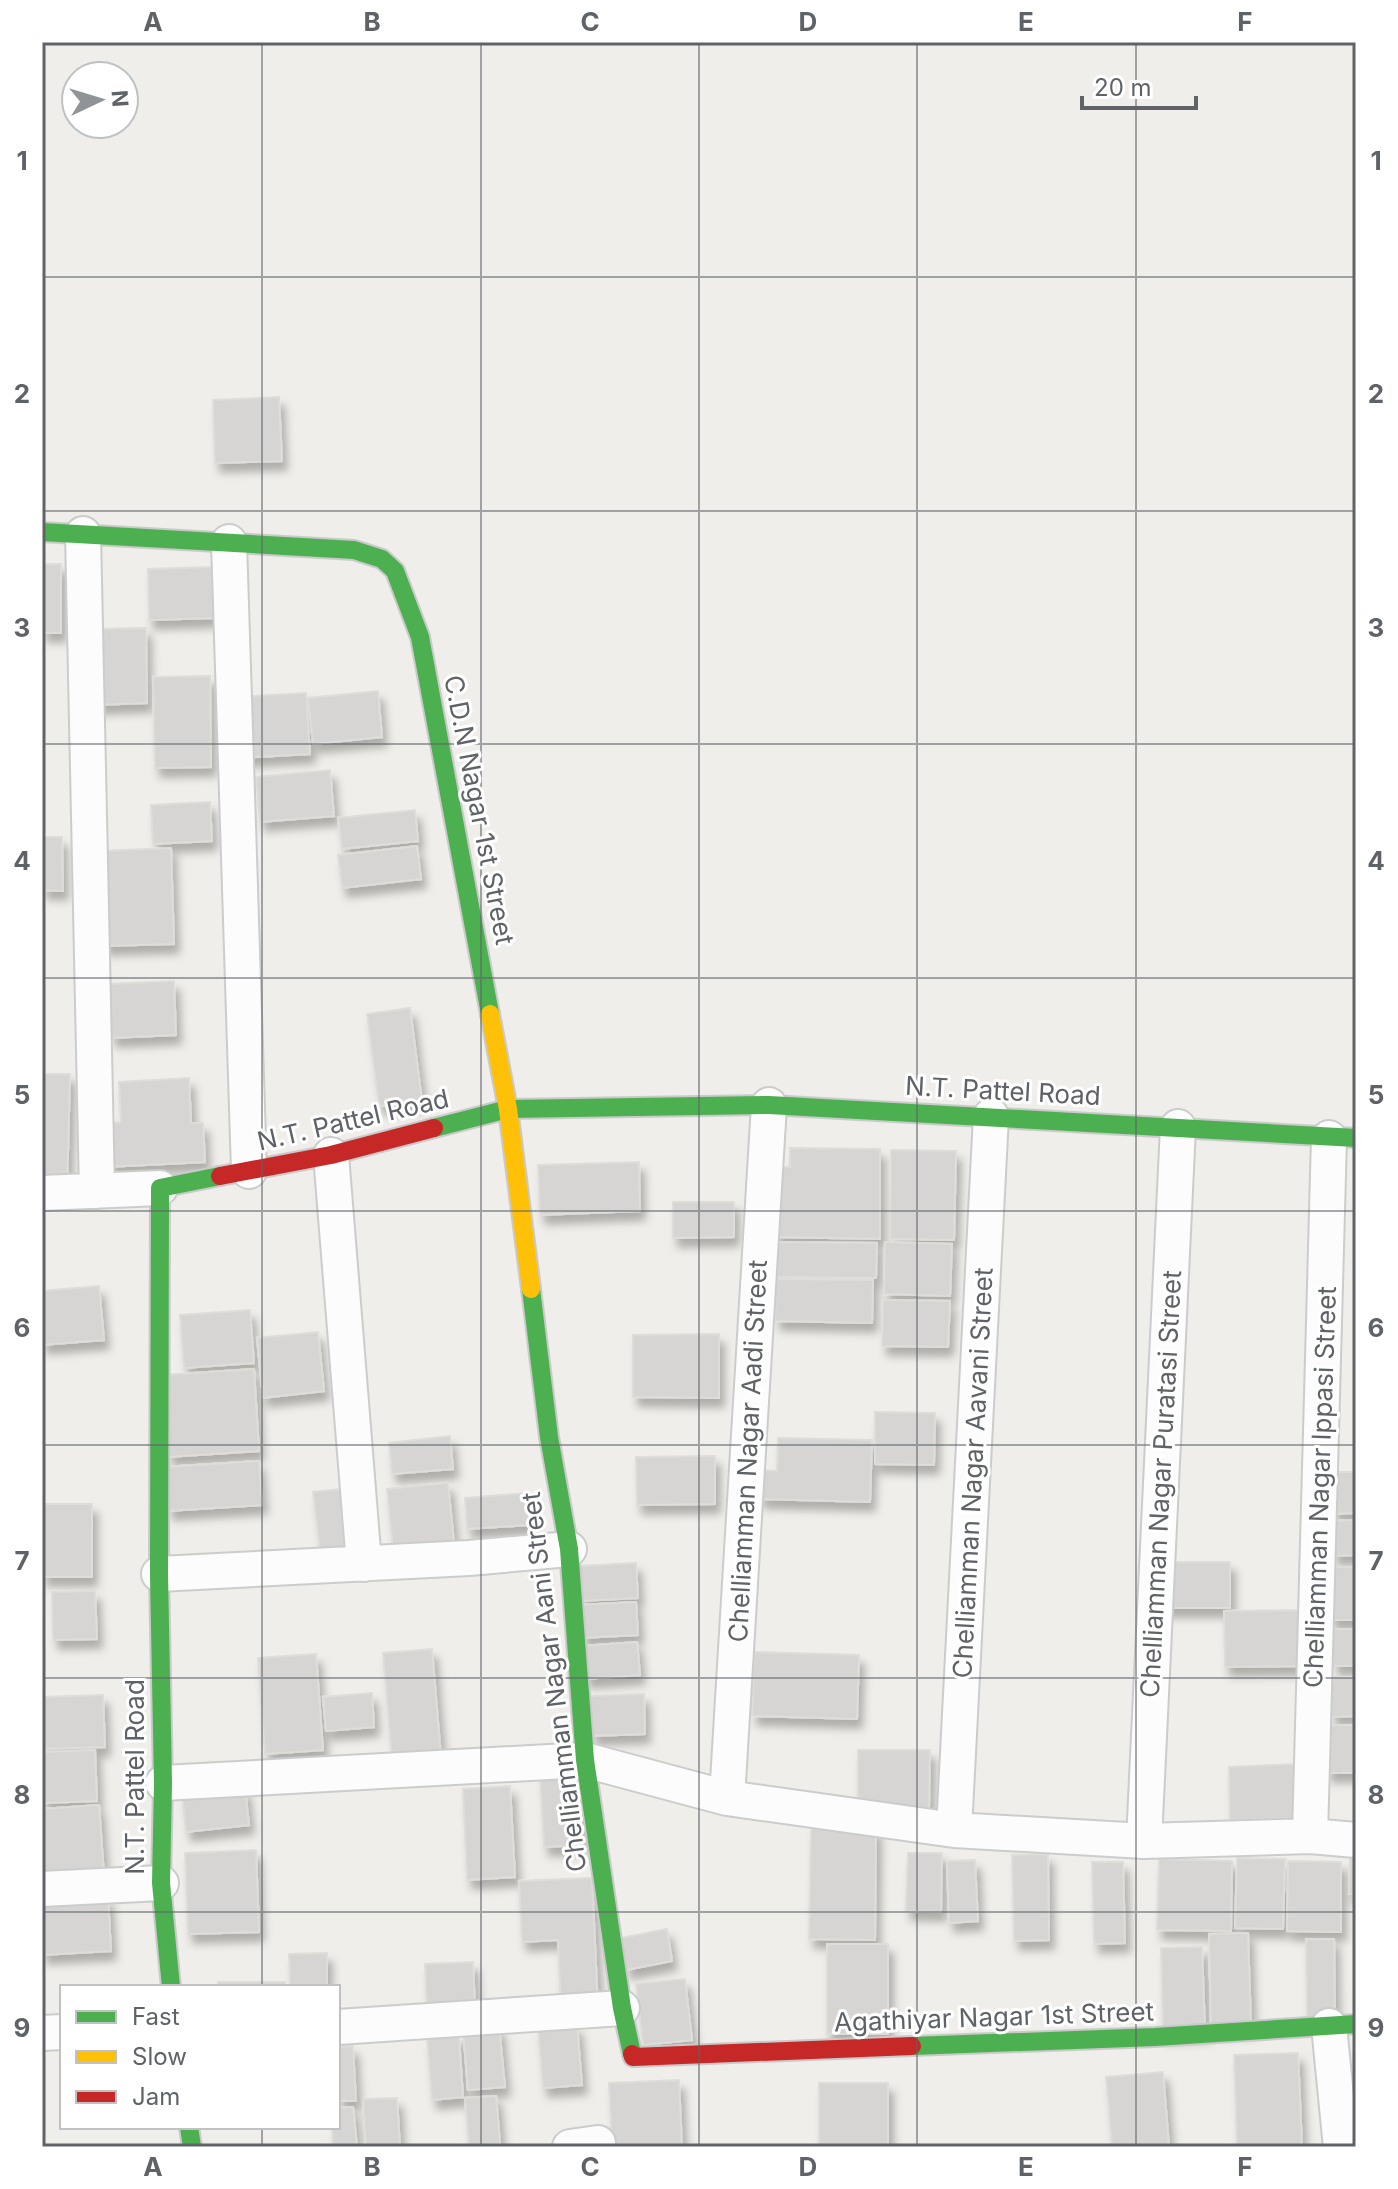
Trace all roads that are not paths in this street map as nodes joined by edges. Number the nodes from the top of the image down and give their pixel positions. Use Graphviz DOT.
graph roads {
  1 [pos="42,532"];
  2 [pos="83,534"];
  3 [pos="229,542"];
  4 [pos="769,1105"];
  5 [pos="508,1109"];
  6 [pos="991,1116"];
  7 [pos="1178,1127"];
  8 [pos="1343,1138"];
  9 [pos="331,1155"];
  10 [pos="249,1171"];
  11 [pos="160,1188"];
  12 [pos="97,1191"];
  13 [pos="42,1193"];
  14 [pos="569,1549"];
  15 [pos="364,1564"];
  16 [pos="159,1574"];
  17 [pos="585,1760"];
  18 [pos="163,1783"];
  19 [pos="727,1798"];
  20 [pos="954,1830"];
  21 [pos="1310,1836"];
  22 [pos="1356,1840"];
  23 [pos="1144,1841"];
  24 [pos="161,1883"];
  25 [pos="42,1889"];
  26 [pos="171,1985"];
  27 [pos="622,2008"];
  28 [pos="1343,2025"];
  29 [pos="340,2027"];
  30 [pos="633,2057"];
  31 [pos="1341,2147"];
  1 -- 2 [label="street"];
  2 -- 3 [label="street"];
  2 -- 12 [label="street"];
  3 -- 5 [label="street, C.D.N Nagar 1st Street"];
  3 -- 10 [label="street"];
  4 -- 5 [label="street, N.T. Pattel Road"];
  4 -- 6 [label="street, N.T. Pattel Road"];
  4 -- 19 [label="street, Chelliamman Nagar Aadi Street"];
  5 -- 9 [label="street, N.T. Pattel Road"];
  5 -- 14 [label="street, Chelliamman Nagar Aani Street"];
  6 -- 7 [label="street, N.T. Pattel Road"];
  6 -- 20 [label="street, Chelliamman Nagar Aavani Street"];
  7 -- 8 [label="street, N.T. Pattel Road"];
  7 -- 23 [label="street, Chelliamman Nagar Puratasi Street"];
  8 -- 21 [label="street, Chelliamman Nagar Ippasi Street"];
  9 -- 10 [label="street, N.T. Pattel Road"];
  9 -- 15 [label="street"];
  10 -- 11 [label="street, N.T. Pattel Road"];
  11 -- 12 [label="street"];
  11 -- 16 [label="street, N.T. Pattel Road"];
  12 -- 13 [label="street"];
  14 -- 15 [label="street"];
  14 -- 17 [label="street, Chelliamman Nagar Aani Street"];
  15 -- 16 [label="street"];
  16 -- 18 [label="street, N.T. Pattel Road"];
  17 -- 18 [label="street"];
  17 -- 19 [label="street"];
  17 -- 27 [label="street, Chelliamman Nagar Aani Street"];
  18 -- 24 [label="street, N.T. Pattel Road"];
  19 -- 20 [label="street"];
  20 -- 23 [label="street"];
  21 -- 22 [label="street"];
  21 -- 23 [label="street"];
  24 -- 25 [label="street"];
  24 -- 26 [label="street, N.T. Pattel Road"];
  27 -- 29 [label="street"];
  27 -- 30 [label="street, Chelliamman Nagar Aani Street"];
  28 -- 30 [label="street, Agathiyar Nagar 1st Street"];
  28 -- 31 [label="street"];
}
